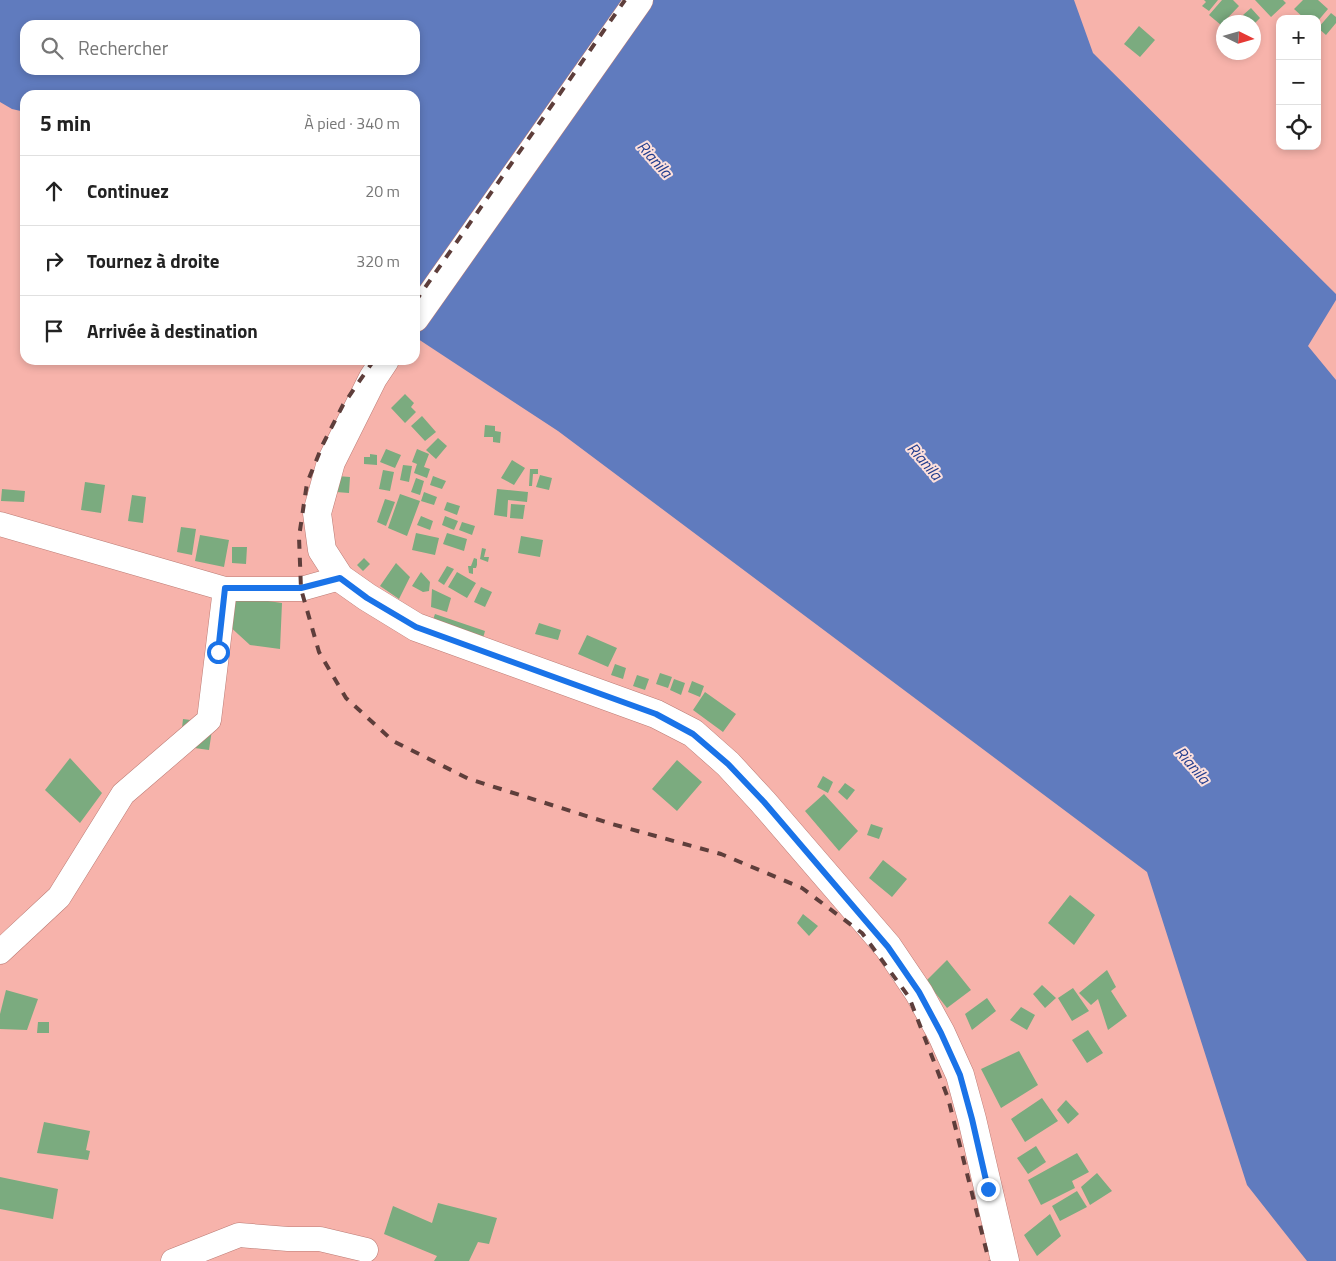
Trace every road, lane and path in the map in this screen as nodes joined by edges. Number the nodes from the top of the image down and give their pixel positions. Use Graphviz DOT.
graph roads {
  1 [pos="639,0"];
  2 [pos="420,311"];
  3 [pos="379,369"];
  4 [pos="0,524"];
  5 [pos="340,578"];
  6 [pos="225,588"];
  7 [pos="0,952"];
  8 [pos="366,1250"];
  9 [pos="173,1261"];
  10 [pos="1005,1261"];
  1 -- 2 [label="main road"];
  3 -- 5 [label="main road"];
  4 -- 6 [label="street"];
  5 -- 6 [label="street"];
  5 -- 10 [label="main road"];
  6 -- 7 [label="street"];
  8 -- 9 [label="street"];
}
